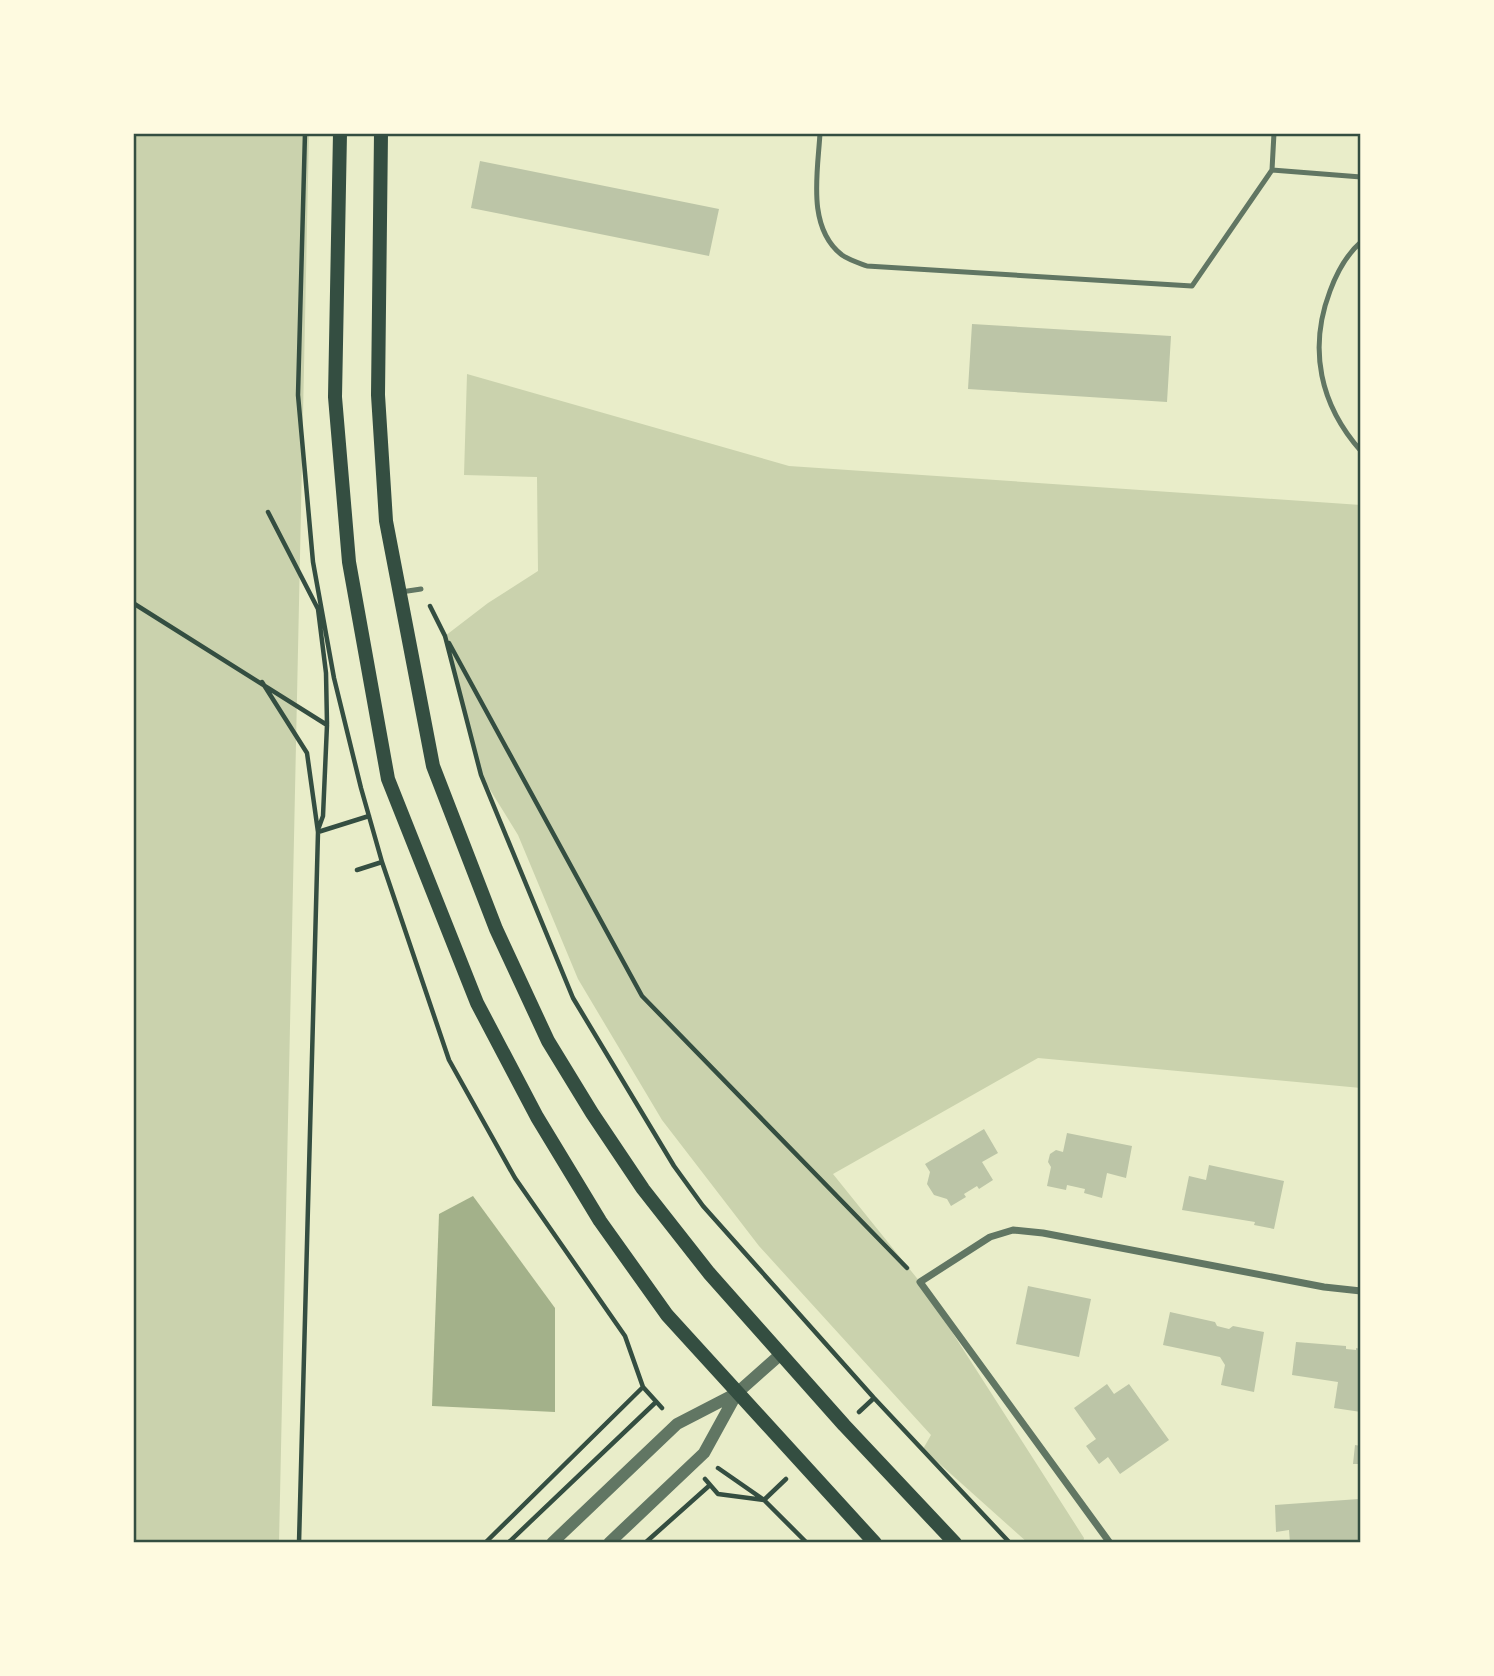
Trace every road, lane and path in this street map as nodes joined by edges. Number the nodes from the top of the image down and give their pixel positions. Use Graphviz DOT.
graph roads {
  1 [pos="341,133"];
  2 [pos="380,133"];
  3 [pos="820,133"];
  4 [pos="1274,133"];
  5 [pos="1272,170"];
  6 [pos="1361,177"];
  7 [pos="1361,242"];
  8 [pos="1361,438"];
  9 [pos="1353,442"];
  10 [pos="1361,451"];
  11 [pos="268,513"];
  12 [pos="421,589"];
  13 [pos="398,592"];
  14 [pos="133,603"];
  15 [pos="445,636"];
  16 [pos="262,682"];
  17 [pos="327,725"];
  18 [pos="369,816"];
  19 [pos="318,831"];
  20 [pos="382,862"];
  21 [pos="357,870"];
  22 [pos="920,1282"];
  23 [pos="1361,1291"];
  24 [pos="781,1354"];
  25 [pos="643,1387"];
  26 [pos="737,1393"];
  27 [pos="656,1402"];
  28 [pos="710,1485"];
  29 [pos="764,1500"];
  30 [pos="299,1543"];
  31 [pos="485,1543"];
  32 [pos="508,1543"];
  33 [pos="552,1543"];
  34 [pos="609,1543"];
  35 [pos="645,1543"];
  36 [pos="807,1543"];
  37 [pos="875,1543"];
  38 [pos="955,1543"];
  39 [pos="1010,1543"];
  40 [pos="1110,1543"];
  1 -- 26 [label="main road"];
  2 -- 13 [label="main road"];
  3 -- 5 [label="lane"];
  4 -- 5 [label="lane"];
  5 -- 6 [label="lane"];
  7 -- 9 [label="lane"];
  8 -- 9 [label="lane"];
  9 -- 10 [label="lane"];
  11 -- 17 [label="path"];
  12 -- 13 [label="lane"];
  12 -- 15 [label="path"];
  13 -- 24 [label="main road"];
  14 -- 16 [label="path"];
  15 -- 22 [label="path"];
  15 -- 39 [label="path"];
  16 -- 17 [label="path"];
  16 -- 19 [label="path"];
  17 -- 19 [label="path"];
  18 -- 19 [label="path"];
  19 -- 30 [label="path"];
  20 -- 21 [label="path"];
  22 -- 23 [label="street"];
  22 -- 40 [label="street"];
  24 -- 26 [label="street"];
  24 -- 38 [label="main road"];
  25 -- 31 [label="path"];
  26 -- 33 [label="street"];
  26 -- 34 [label="street"];
  26 -- 37 [label="main road"];
  27 -- 32 [label="path"];
  28 -- 35 [label="path"];
  29 -- 36 [label="path"];
}
